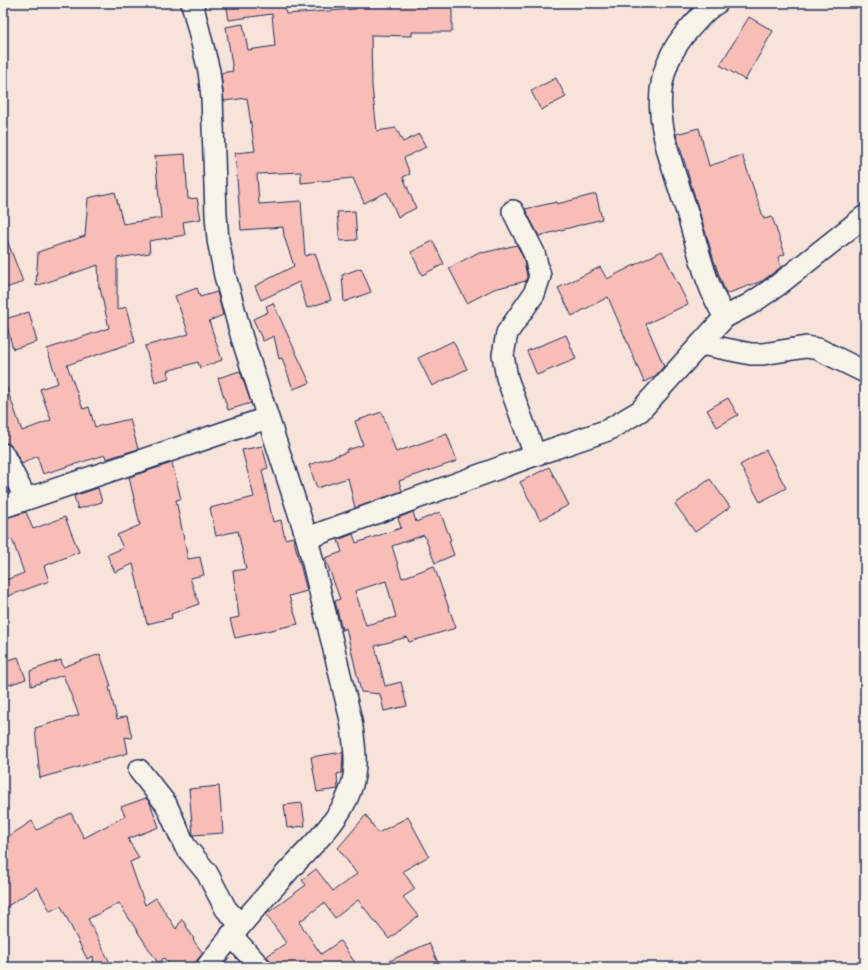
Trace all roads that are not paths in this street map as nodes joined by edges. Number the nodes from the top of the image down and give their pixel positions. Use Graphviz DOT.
graph roads {
  1 [pos="192,3"];
  2 [pos="717,3"];
  3 [pos="513,211"];
  4 [pos="865,216"];
  5 [pos="725,317"];
  6 [pos="701,344"];
  7 [pos="865,372"];
  8 [pos="267,418"];
  9 [pos="3,454"];
  10 [pos="535,455"];
  11 [pos="26,499"];
  12 [pos="3,507"];
  13 [pos="307,538"];
  14 [pos="139,770"];
  15 [pos="235,930"];
  16 [pos="207,967"];
  17 [pos="260,967"];
  1 -- 8 [label="street"];
  2 -- 5 [label="street"];
  3 -- 10 [label="street"];
  4 -- 5 [label="street"];
  5 -- 6 [label="street"];
  6 -- 7 [label="street"];
  6 -- 10 [label="street"];
  8 -- 11 [label="street"];
  8 -- 13 [label="street"];
  9 -- 11 [label="street"];
  10 -- 13 [label="street"];
  11 -- 12 [label="street"];
  13 -- 15 [label="street"];
  14 -- 15 [label="street"];
  15 -- 16 [label="street"];
  15 -- 17 [label="street"];
}
